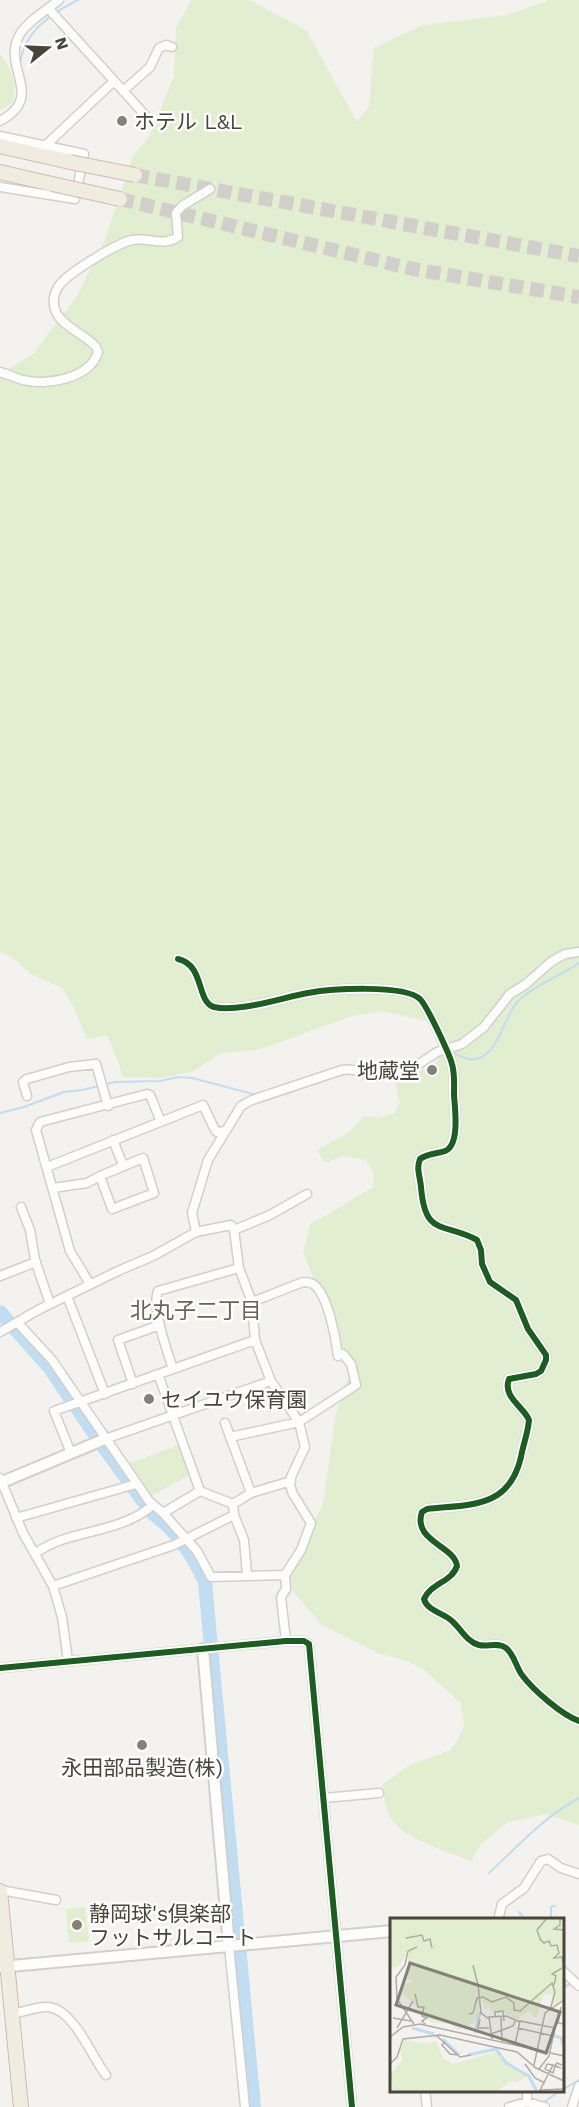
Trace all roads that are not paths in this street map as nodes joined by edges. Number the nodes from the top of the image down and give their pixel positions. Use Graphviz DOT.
graph roads {
  1 [pos="58,0"];
  2 [pos="52,12"];
  3 [pos="172,47"];
  4 [pos="114,81"];
  5 [pos="123,91"];
  6 [pos="147,116"];
  7 [pos="0,121"];
  8 [pos="0,136"];
  9 [pos="46,146"];
  10 [pos="0,148"];
  11 [pos="0,174"];
  12 [pos="135,175"];
  13 [pos="0,187"];
  14 [pos="210,189"];
  15 [pos="120,199"];
  16 [pos="0,372"];
  17 [pos="579,952"];
  18 [pos="178,959"];
  19 [pos="445,1048"];
  20 [pos="27,1096"];
  21 [pos="108,1106"];
  22 [pos="161,1122"];
  23 [pos="225,1131"];
  24 [pos="113,1140"];
  25 [pos="123,1166"];
  26 [pos="47,1167"];
  27 [pos="100,1176"];
  28 [pos="53,1188"];
  29 [pos="307,1194"];
  30 [pos="21,1207"];
  31 [pos="234,1230"];
  32 [pos="196,1232"];
  33 [pos="36,1262"];
  34 [pos="239,1268"];
  35 [pos="0,1276"];
  36 [pos="90,1284"];
  37 [pos="66,1296"];
  38 [pos="252,1302"];
  39 [pos="50,1304"];
  40 [pos="14,1325"];
  41 [pos="160,1325"];
  42 [pos="0,1332"];
  43 [pos="255,1340"];
  44 [pos="173,1369"];
  45 [pos="159,1374"];
  46 [pos="271,1381"];
  47 [pos="133,1384"];
  48 [pos="105,1394"];
  49 [pos="77,1404"];
  50 [pos="172,1415"];
  51 [pos="299,1422"];
  52 [pos="225,1423"];
  53 [pos="230,1437"];
  54 [pos="105,1439"];
  55 [pos="71,1453"];
  56 [pos="1,1481"];
  57 [pos="291,1481"];
  58 [pos="136,1484"];
  59 [pos="200,1491"];
  60 [pos="250,1493"];
  61 [pos="233,1504"];
  62 [pos="153,1505"];
  63 [pos="163,1513"];
  64 [pos="234,1515"];
  65 [pos="16,1518"];
  66 [pos="182,1541"];
  67 [pos="36,1553"];
  68 [pos="247,1575"];
  69 [pos="285,1575"];
  70 [pos="53,1586"];
  71 [pos="286,1641"];
  72 [pos="209,1649"];
  73 [pos="68,1661"];
  74 [pos="0,1668"];
  75 [pos="579,1721"];
  76 [pos="378,1793"];
  77 [pos="324,1798"];
  78 [pos="579,1874"];
  79 [pos="0,1891"];
  80 [pos="56,1900"];
  81 [pos="498,1918"];
  82 [pos="390,1931"];
  83 [pos="337,1936"];
  84 [pos="235,1945"];
  85 [pos="3,1967"];
  86 [pos="564,1971"];
  87 [pos="577,1981"];
  88 [pos="12,2014"];
  89 [pos="106,2075"];
  90 [pos="579,2086"];
  91 [pos="425,2092"];
  92 [pos="527,2092"];
  93 [pos="527,2102"];
  94 [pos="21,2107"];
  95 [pos="245,2107"];
  96 [pos="352,2107"];
  97 [pos="427,2107"];
  98 [pos="509,2107"];
  99 [pos="545,2107"];
  100 [pos="572,2107"];
  1 -- 2 [label="street"];
  2 -- 4 [label="street"];
  2 -- 7 [label="street"];
  3 -- 5 [label="street"];
  4 -- 5 [label="street"];
  4 -- 9 [label="street"];
  5 -- 6 [label="street"];
  8 -- 9 [label="street"];
  9 -- 13 [label="street"];
  10 -- 12 [label="highway, bridge"];
  11 -- 15 [label="highway, bridge"];
  14 -- 16 [label="street"];
  17 -- 19 [label="street"];
  18 -- 19 [label="street"];
  19 -- 23 [label="street"];
  19 -- 75 [label="street"];
  20 -- 21 [label="street"];
  21 -- 22 [label="street"];
  21 -- 26 [label="street"];
  22 -- 23 [label="street"];
  22 -- 24 [label="street"];
  23 -- 32 [label="street"];
  24 -- 25 [label="street"];
  24 -- 26 [label="street"];
  25 -- 27 [label="street"];
  25 -- 27 [label="street"];
  26 -- 28 [label="street"];
  27 -- 28 [label="street"];
  28 -- 36 [label="street"];
  29 -- 31 [label="street"];
  30 -- 33 [label="street"];
  31 -- 32 [label="street"];
  31 -- 34 [label="street"];
  32 -- 36 [label="street"];
  33 -- 35 [label="street"];
  33 -- 39 [label="street"];
  34 -- 38 [label="street"];
  34 -- 41 [label="street"];
  36 -- 37 [label="street"];
  37 -- 39 [label="street"];
  37 -- 48 [label="street"];
  38 -- 43 [label="street"];
  38 -- 51 [label="street"];
  39 -- 40 [label="street"];
  40 -- 42 [label="street"];
  40 -- 49 [label="street"];
  41 -- 44 [label="street"];
  41 -- 47 [label="street"];
  43 -- 44 [label="street"];
  43 -- 46 [label="street"];
  44 -- 45 [label="street"];
  45 -- 47 [label="street"];
  45 -- 50 [label="street"];
  46 -- 50 [label="street"];
  46 -- 51 [label="street"];
  47 -- 48 [label="street"];
  48 -- 49 [label="street"];
  49 -- 54 [label="street"];
  49 -- 55 [label="street"];
  50 -- 54 [label="street"];
  50 -- 59 [label="street"];
  51 -- 53 [label="street"];
  51 -- 57 [label="street"];
  52 -- 53 [label="street"];
  53 -- 60 [label="street"];
  54 -- 55 [label="street"];
  54 -- 58 [label="street"];
  55 -- 56 [label="street"];
  56 -- 65 [label="street"];
  57 -- 60 [label="street"];
  57 -- 69 [label="street"];
  58 -- 62 [label="street"];
  58 -- 65 [label="street"];
  59 -- 61 [label="street"];
  59 -- 63 [label="street"];
  60 -- 61 [label="street"];
  61 -- 64 [label="street"];
  62 -- 63 [label="street"];
  62 -- 67 [label="street"];
  63 -- 66 [label="street"];
  64 -- 66 [label="street"];
  64 -- 68 [label="street"];
  65 -- 67 [label="street"];
  66 -- 68 [label="street"];
  66 -- 70 [label="street"];
  67 -- 70 [label="street"];
  68 -- 69 [label="street"];
  69 -- 71 [label="street"];
  70 -- 73 [label="street"];
  71 -- 72 [label="street"];
  71 -- 77 [label="street"];
  72 -- 73 [label="street"];
  72 -- 84 [label="street"];
  73 -- 74 [label="street"];
  76 -- 77 [label="street"];
  77 -- 83 [label="street"];
  78 -- 81 [label="street"];
  79 -- 80 [label="street"];
  79 -- 85 [label="highway"];
  82 -- 83 [label="street"];
  83 -- 84 [label="street"];
  83 -- 96 [label="street"];
  84 -- 85 [label="street"];
  84 -- 95 [label="street"];
  85 -- 88 [label="highway"];
  86 -- 87 [label="street"];
  88 -- 89 [label="street"];
  88 -- 94 [label="highway"];
  90 -- 100 [label="street"];
  91 -- 97 [label="street"];
  92 -- 93 [label="street"];
  93 -- 98 [label="street"];
  93 -- 99 [label="street"];
}
